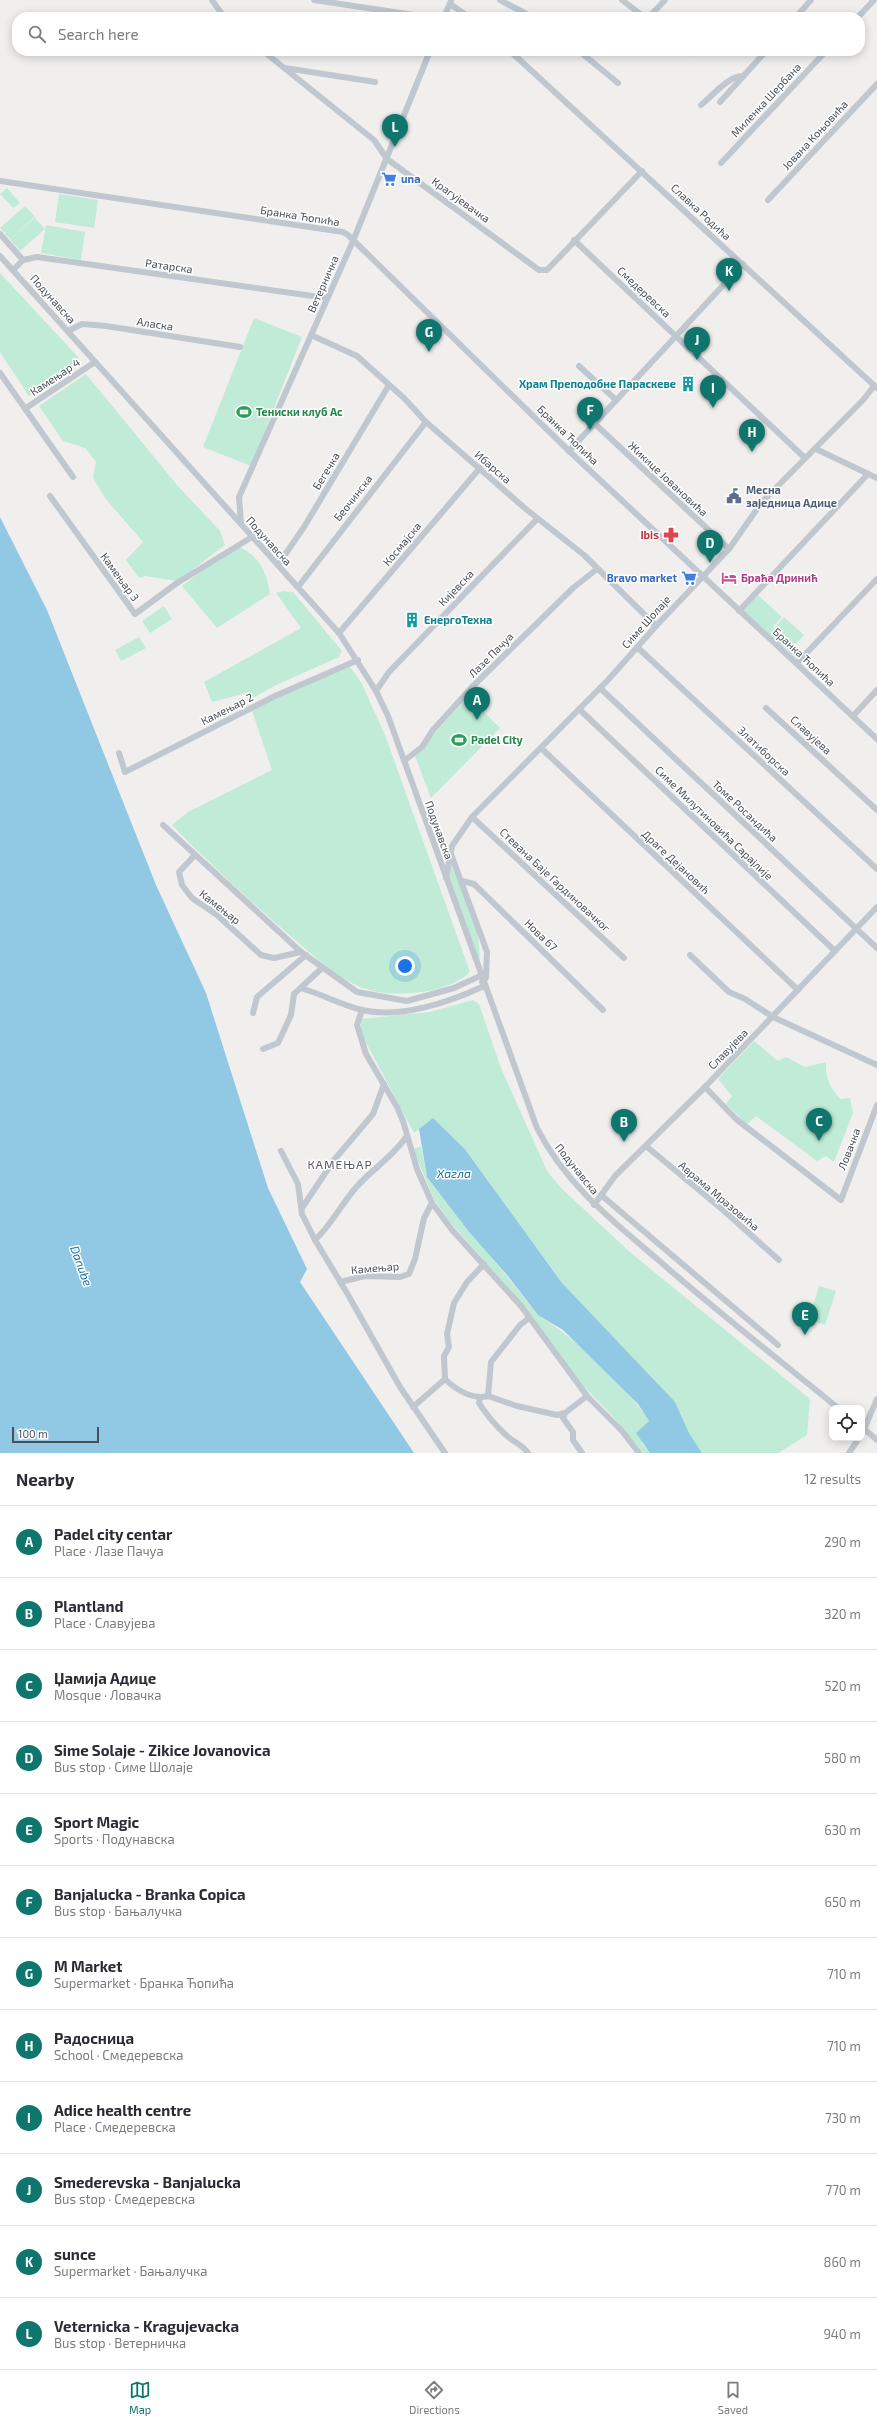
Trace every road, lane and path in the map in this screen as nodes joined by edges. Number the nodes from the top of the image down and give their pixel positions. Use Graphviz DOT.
graph roads {
  1 [pos="212,0"];
  2 [pos="314,0"];
  3 [pos="500,0"];
  4 [pos="622,0"];
  5 [pos="665,0"];
  6 [pos="812,0"];
  7 [pos="874,0"];
  8 [pos="451,2"];
  9 [pos="220,12"];
  10 [pos="393,12"];
  11 [pos="446,12"];
  12 [pos="463,12"];
  13 [pos="523,12"];
  14 [pos="638,12"];
  15 [pos="654,12"];
  16 [pos="801,12"];
  17 [pos="863,12"];
  18 [pos="269,56"];
  19 [pos="428,56"];
  20 [pos="516,56"];
  21 [pos="585,56"];
  22 [pos="761,56"];
  23 [pos="821,56"];
  24 [pos="284,68"];
  25 [pos="743,76"];
  26 [pos="375,82"];
  27 [pos="618,82"];
  28 [pos="877,84"];
  29 [pos="720,102"];
  30 [pos="700,104"];
  31 [pos="387,159"];
  32 [pos="721,163"];
  33 [pos="642,171"];
  34 [pos="0,181"];
  35 [pos="768,200"];
  36 [pos="0,234"];
  37 [pos="574,240"];
  38 [pos="353,242"];
  39 [pos="0,256"];
  40 [pos="23,260"];
  41 [pos="743,264"];
  42 [pos="13,270"];
  43 [pos="327,298"];
  44 [pos="68,331"];
  45 [pos="311,335"];
  46 [pos="675,335"];
  47 [pos="240,348"];
  48 [pos="95,362"];
  49 [pos="579,366"];
  50 [pos="0,373"];
  51 [pos="389,385"];
  52 [pos="876,387"];
  53 [pos="615,399"];
  54 [pos="26,408"];
  55 [pos="426,422"];
  56 [pos="594,423"];
  57 [pos="816,449"];
  58 [pos="569,451"];
  59 [pos="805,458"];
  60 [pos="480,468"];
  61 [pos="868,474"];
  62 [pos="73,477"];
  63 [pos="877,478"];
  64 [pos="50,496"];
  65 [pos="537,519"];
  66 [pos="242,525"];
  67 [pos="252,537"];
  68 [pos="729,549"];
  69 [pos="278,565"];
  70 [pos="597,569"];
  71 [pos="702,576"];
  72 [pos="877,579"];
  73 [pos="298,587"];
  74 [pos="739,611"];
  75 [pos="656,626"];
  76 [pos="339,633"];
  77 [pos="637,648"];
  78 [pos="358,660"];
  79 [pos="797,663"];
  80 [pos="600,688"];
  81 [pos="877,690"];
  82 [pos="376,691"];
  83 [pos="766,708"];
  84 [pos="579,709"];
  85 [pos="853,716"];
  86 [pos="877,739"];
  87 [pos="540,748"];
  88 [pos="119,753"];
  89 [pos="404,761"];
  90 [pos="877,810"];
  91 [pos="472,817"];
  92 [pos="163,825"];
  93 [pos="451,854"];
  94 [pos="195,855"];
  95 [pos="877,869"];
  96 [pos="446,878"];
  97 [pos="462,881"];
  98 [pos="877,907"];
  99 [pos="855,930"];
  100 [pos="877,948"];
  101 [pos="835,951"];
  102 [pos="304,953"];
  103 [pos="690,955"];
  104 [pos="624,958"];
  105 [pos="322,968"];
  106 [pos="482,981"];
  107 [pos="301,988"];
  108 [pos="798,990"];
  109 [pos="362,1010"];
  110 [pos="603,1010"];
  111 [pos="253,1013"];
  112 [pos="773,1017"];
  113 [pos="263,1049"];
  114 [pos="877,1065"];
  115 [pos="384,1084"];
  116 [pos="705,1087"];
  117 [pos="877,1105"];
  118 [pos="407,1136"];
  119 [pos="646,1146"];
  120 [pos="281,1151"];
  121 [pos="601,1195"];
  122 [pos="432,1203"];
  123 [pos="594,1205"];
  124 [pos="302,1208"];
  125 [pos="315,1240"];
  126 [pos="779,1260"];
  127 [pos="484,1264"];
  128 [pos="340,1282"];
  129 [pos="530,1318"];
  130 [pos="778,1345"];
  131 [pos="445,1379"];
  132 [pos="488,1396"];
  133 [pos="586,1396"];
  134 [pos="480,1398"];
  135 [pos="877,1399"];
  136 [pos="834,1405"];
  137 [pos="413,1407"];
  138 [pos="565,1413"];
  139 [pos="865,1426"];
  140 [pos="865,1431"];
  141 [pos="877,1440"];
  142 [pos="858,1441"];
  143 [pos="445,1453"];
  144 [pos="528,1453"];
  145 [pos="582,1453"];
  146 [pos="639,1453"];
  147 [pos="850,1453"];
  1 -- 9 [label="street"];
  2 -- 10 [label="street"];
  3 -- 13 [label="street"];
  4 -- 14 [label="street"];
  5 -- 15 [label="street"];
  6 -- 16 [label="street"];
  7 -- 17 [label="street"];
  8 -- 11 [label="street"];
  8 -- 12 [label="street"];
  18 -- 24 [label="street, Крагујевачка"];
  19 -- 31 [label="street, Ветерничка"];
  20 -- 33 [label="street, Славка Родића"];
  21 -- 27 [label="street"];
  22 -- 25 [label="street"];
  23 -- 32 [label="street, Миленка Шербана"];
  24 -- 26 [label="street"];
  24 -- 31 [label="street, Крагујевачка"];
  25 -- 29 [label="street"];
  25 -- 30 [label="street"];
  28 -- 35 [label="street, Јована Коњовића"];
  31 -- 37 [label="street, Крагујевачка"];
  31 -- 38 [label="street, Ветерничка"];
  33 -- 37 [label="street, Крагујевачка"];
  33 -- 41 [label="street, Славка Родића"];
  34 -- 38 [label="street, Бранка Ћопића"];
  36 -- 40 [label="street"];
  37 -- 46 [label="street, Смедеревска"];
  38 -- 43 [label="street, Ветерничка"];
  38 -- 58 [label="street, Бранка Ћопића"];
  39 -- 42 [label="street, Подунавска"];
  40 -- 42 [label="street"];
  40 -- 43 [label="street, Ратарска"];
  41 -- 46 [label="street"];
  41 -- 52 [label="street, Славка Родића"];
  42 -- 44 [label="street, Подунавска"];
  43 -- 45 [label="street, Ветерничка"];
  44 -- 47 [label="street, Аласка"];
  44 -- 48 [label="street, Подунавска"];
  45 -- 51 [label="street, Ибарска"];
  45 -- 66 [label="street, Ветерничка"];
  46 -- 53 [label="street"];
  46 -- 59 [label="street, Смедеревска"];
  48 -- 54 [label="street, Камењар 4"];
  48 -- 66 [label="street, Подунавска"];
  49 -- 53 [label="street"];
  50 -- 54 [label="street, Камењар 4"];
  51 -- 55 [label="street, Ибарска"];
  51 -- 69 [label="street, Бегечка"];
  52 -- 57 [label="street, Симе Шолаје"];
  53 -- 56 [label="street"];
  54 -- 62 [label="street, Камењар 4"];
  55 -- 60 [label="street, Ибарска"];
  55 -- 73 [label="street, Беочинска"];
  56 -- 58 [label="street"];
  56 -- 68 [label="street, Жикице Јовановића"];
  57 -- 59 [label="street, Симе Шолаје"];
  57 -- 61 [label="street"];
  58 -- 71 [label="street, Бранка Ћопића"];
  59 -- 68 [label="street, Симе Шолаје"];
  60 -- 65 [label="street, Ибарска"];
  60 -- 76 [label="street, Космајска"];
  61 -- 63 [label="street"];
  61 -- 74 [label="street"];
  64 -- 67 [label="street, Камењар 3"];
  65 -- 70 [label="street, Ибарска"];
  65 -- 82 [label="street, Кијевска"];
  66 -- 67 [label="street, Подунавска"];
  67 -- 69 [label="street, Подунавска"];
  68 -- 71 [label="street, Симе Шолаје"];
  69 -- 73 [label="street, Подунавска"];
  70 -- 75 [label="street, Ибарска"];
  70 -- 89 [label="street, Лазе Пачуа"];
  71 -- 74 [label="street, Бранка Ћопића"];
  71 -- 75 [label="street, Симе Шолаје"];
  72 -- 79 [label="street"];
  73 -- 76 [label="street, Подунавска"];
  74 -- 79 [label="street, Бранка Ћопића"];
  75 -- 77 [label="street, Симе Шолаје"];
  76 -- 78 [label="street, Подунавска"];
  77 -- 80 [label="street, Симе Шолаје"];
  77 -- 95 [label="street, Златиборска"];
  78 -- 82 [label="street, Подунавска"];
  78 -- 88 [label="street, Камењар 2"];
  79 -- 85 [label="street, Бранка Ћопића"];
  80 -- 84 [label="street, Симе Шолаје"];
  80 -- 99 [label="street, Томе Росандића"];
  81 -- 85 [label="street"];
  82 -- 89 [label="street, Подунавска"];
  83 -- 90 [label="street, Славујева"];
  84 -- 87 [label="street, Симе Шолаје"];
  84 -- 101 [label="street, Симе Милутиновића Сарајлије"];
  85 -- 86 [label="street, Бранка Ћопића"];
  87 -- 91 [label="street, Симе Шолаје"];
  87 -- 108 [label="street, Драге Дејановић"];
  89 -- 96 [label="street, Подунавска"];
  91 -- 93 [label="street, Симе Шолаје"];
  91 -- 104 [label="street, Стевана Баје Гардиновачког"];
  92 -- 94 [label="street, Камењар"];
  93 -- 96 [label="street, Симе Шолаје"];
  93 -- 97 [label="street"];
  94 -- 102 [label="street, Камењар"];
  94 -- 102 [label="street, Камењар"];
  96 -- 106 [label="street, Подунавска"];
  97 -- 106 [label="street"];
  97 -- 110 [label="street, Нова 67"];
  98 -- 99 [label="street, Славујева"];
  99 -- 100 [label="street, Томе Росандића"];
  99 -- 101 [label="street, Славујева"];
  101 -- 108 [label="street, Славујева"];
  102 -- 105 [label="street, Камењар"];
  102 -- 111 [label="street"];
  103 -- 112 [label="street"];
  105 -- 106 [label="street, Камењар"];
  105 -- 107 [label="street"];
  106 -- 109 [label="street"];
  106 -- 123 [label="street, Подунавска"];
  107 -- 109 [label="street"];
  107 -- 113 [label="street"];
  108 -- 112 [label="street, Славујева"];
  109 -- 115 [label="street"];
  112 -- 114 [label="street"];
  112 -- 116 [label="street, Славујева"];
  115 -- 118 [label="street"];
  115 -- 124 [label="street"];
  116 -- 117 [label="street, Ловачка"];
  116 -- 119 [label="street, Славујева"];
  118 -- 122 [label="street"];
  118 -- 125 [label="street"];
  119 -- 121 [label="street, Славујева"];
  119 -- 126 [label="street, Аврама Мразовића"];
  120 -- 124 [label="street, Камењар"];
  121 -- 123 [label="street, Славујева"];
  121 -- 130 [label="street"];
  122 -- 127 [label="street"];
  122 -- 128 [label="street, Камењар"];
  123 -- 136 [label="street, Подунавска"];
  124 -- 125 [label="street, Камењар"];
  125 -- 128 [label="street, Камењар"];
  127 -- 129 [label="street"];
  127 -- 131 [label="street"];
  128 -- 137 [label="street, Камењар"];
  129 -- 132 [label="street"];
  129 -- 133 [label="street"];
  131 -- 134 [label="street"];
  131 -- 137 [label="street"];
  132 -- 134 [label="street"];
  132 -- 138 [label="street"];
  133 -- 138 [label="street"];
  133 -- 146 [label="street"];
  134 -- 144 [label="street"];
  135 -- 139 [label="street"];
  137 -- 143 [label="street, Камењар"];
  138 -- 145 [label="street"];
  140 -- 141 [label="street"];
  142 -- 147 [label="street"];
}
